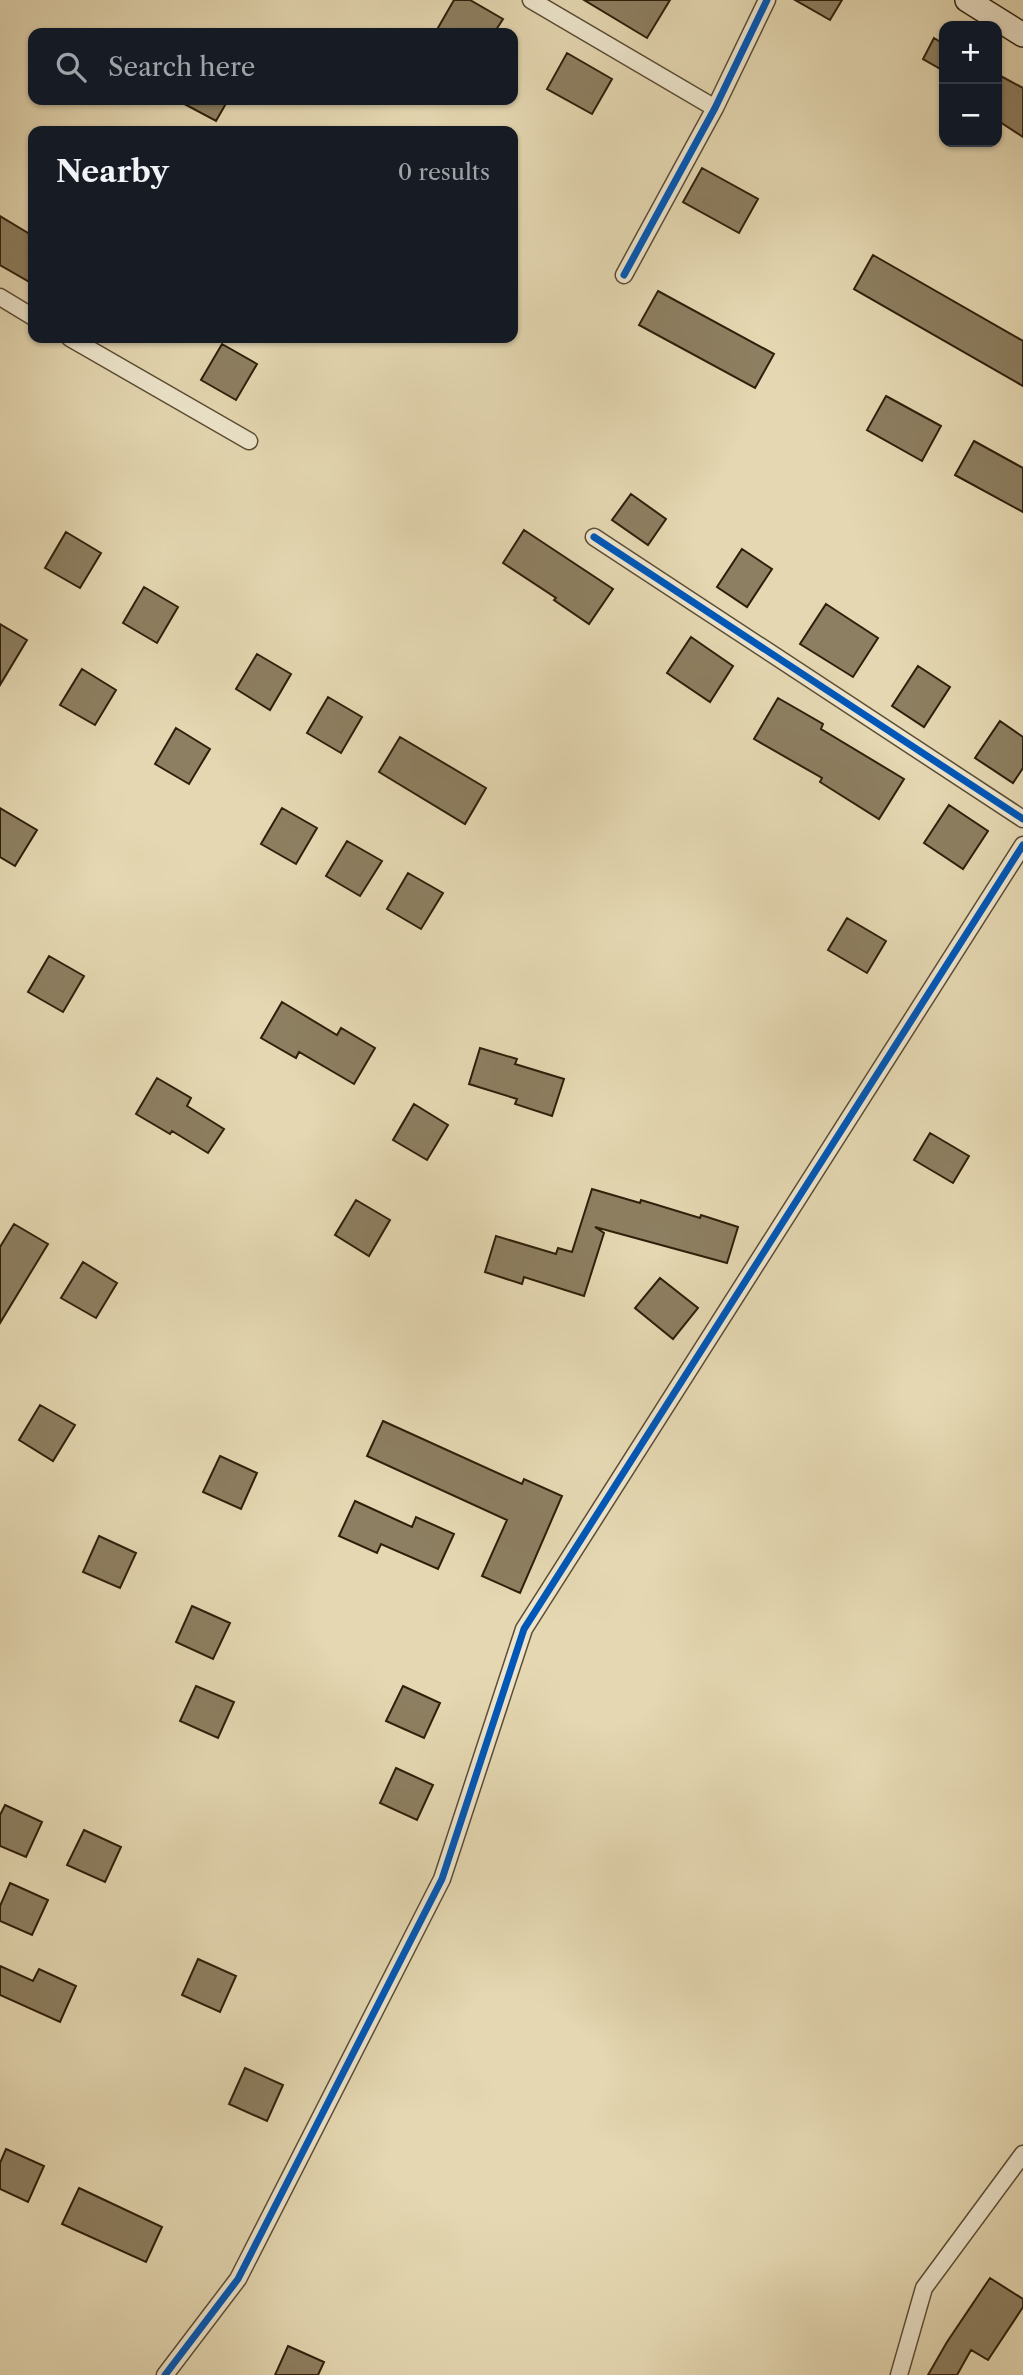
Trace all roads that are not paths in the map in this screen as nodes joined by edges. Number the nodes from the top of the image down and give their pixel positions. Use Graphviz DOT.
graph roads {
  1 [pos="531,0"];
  2 [pos="767,0"];
  3 [pos="967,0"];
  4 [pos="1023,35"];
  5 [pos="715,108"];
  6 [pos="624,275"];
  7 [pos="0,297"];
  8 [pos="28,314"];
  9 [pos="79,343"];
  10 [pos="249,441"];
  11 [pos="594,537"];
  12 [pos="1023,819"];
  13 [pos="1023,845"];
  14 [pos="1023,2154"];
  15 [pos="165,2375"];
  16 [pos="900,2375"];
  1 -- 5 [label="street"];
  2 -- 5 [label="street"];
  3 -- 4 [label="street"];
  5 -- 6 [label="street"];
  7 -- 8 [label="street"];
  9 -- 10 [label="street"];
  11 -- 12 [label="street"];
  13 -- 15 [label="street"];
  14 -- 16 [label="street"];
}
